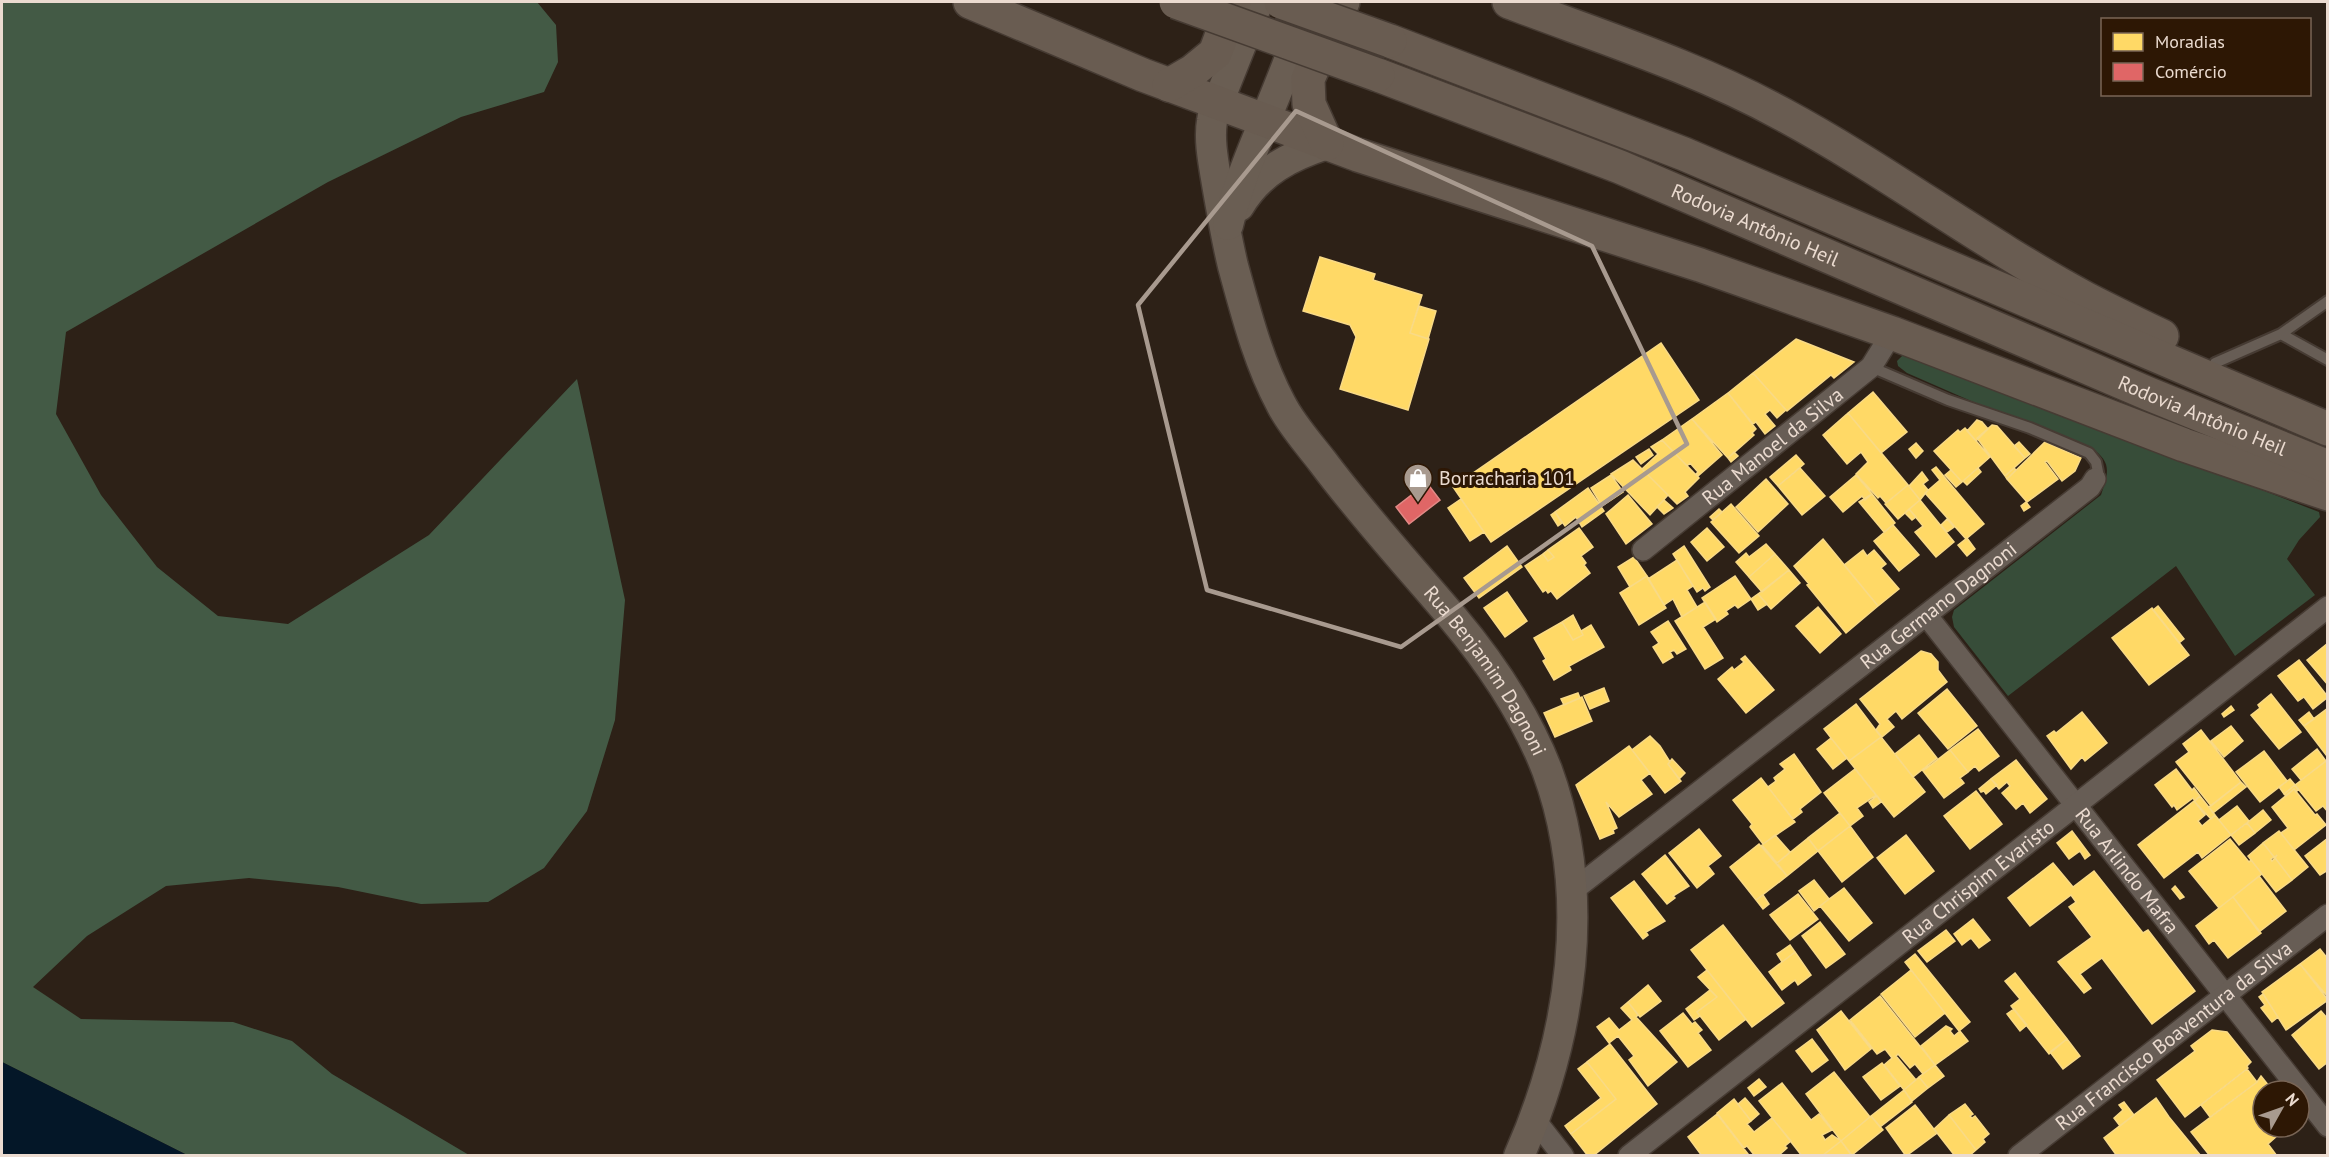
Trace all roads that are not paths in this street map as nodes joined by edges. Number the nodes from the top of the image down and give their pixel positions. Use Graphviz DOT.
graph roads {
  1 [pos="969,2"];
  2 [pos="1176,2"];
  3 [pos="1234,2"];
  4 [pos="1258,2"];
  5 [pos="1281,2"];
  6 [pos="1306,2"];
  7 [pos="1343,2"];
  8 [pos="1509,2"];
  9 [pos="1169,85"];
  10 [pos="1218,103"];
  11 [pos="1265,121"];
  12 [pos="1327,144"];
  13 [pos="1226,236"];
  14 [pos="2328,301"];
  15 [pos="1892,333"];
  16 [pos="2281,334"];
  17 [pos="2328,360"];
  18 [pos="2215,363"];
  19 [pos="1871,367"];
  20 [pos="2328,424"];
  21 [pos="2328,429"];
  22 [pos="2328,467"];
  23 [pos="2095,479"];
  24 [pos="2328,494"];
  25 [pos="1643,550"];
  26 [pos="2328,607"];
  27 [pos="1927,616"];
  28 [pos="2074,804"];
  29 [pos="1572,892"];
  30 [pos="2328,915"];
  31 [pos="2225,995"];
  32 [pos="1535,1120"];
  33 [pos="2328,1126"];
  34 [pos="1519,1155"];
  35 [pos="1563,1155"];
  36 [pos="1629,1155"];
  37 [pos="2019,1155"];
  1 -- 9 [label="main road"];
  2 -- 22 [label="main road, Rodovia Antônio Heil, bridge"];
  3 -- 9 [label="main road"];
  4 -- 10 [label="street, Rua Benjamim Dagnoni"];
  5 -- 21 [label="main road, Rodovia Antônio Heil, bridge"];
  6 -- 11 [label="street, Rua Benjamim Dagnoni"];
  7 -- 12 [label="main road"];
  8 -- 18 [label="main road"];
  9 -- 10 [label="main road"];
  10 -- 11 [label="main road"];
  10 -- 13 [label="street, Rua Benjamim Dagnoni"];
  11 -- 12 [label="main road"];
  11 -- 13 [label="street, Rua Benjamim Dagnoni"];
  12 -- 13 [label="street"];
  12 -- 15 [label="main road"];
  13 -- 29 [label="street, Rua Benjamim Dagnoni"];
  14 -- 16 [label="lane"];
  15 -- 19 [label="street, Rua Manoel da Silva"];
  15 -- 24 [label="main road"];
  16 -- 17 [label="lane"];
  16 -- 18 [label="lane"];
  18 -- 20 [label="main road"];
  19 -- 23 [label="lane, Rua Germano Dagnoni"];
  19 -- 25 [label="street, Rua Manoel da Silva"];
  23 -- 27 [label="street, Rua Germano Dagnoni"];
  26 -- 28 [label="street, Rua Chrispim Evaristo"];
  27 -- 28 [label="street, Rua Arlindo Mafra"];
  27 -- 29 [label="street, Rua Germano Dagnoni"];
  28 -- 31 [label="street, Rua Arlindo Mafra"];
  28 -- 36 [label="street, Rua Chrispim Evaristo"];
  29 -- 32 [label="street, Rua Benjamim Dagnoni"];
  30 -- 31 [label="street, Rua Francisco Boaventura da Silva"];
  31 -- 33 [label="street, Rua Arlindo Mafra"];
  31 -- 37 [label="street, Rua Francisco Boaventura da Silva"];
  32 -- 34 [label="street, Rua Benjamim Dagnoni"];
  32 -- 35 [label="street"];
}
